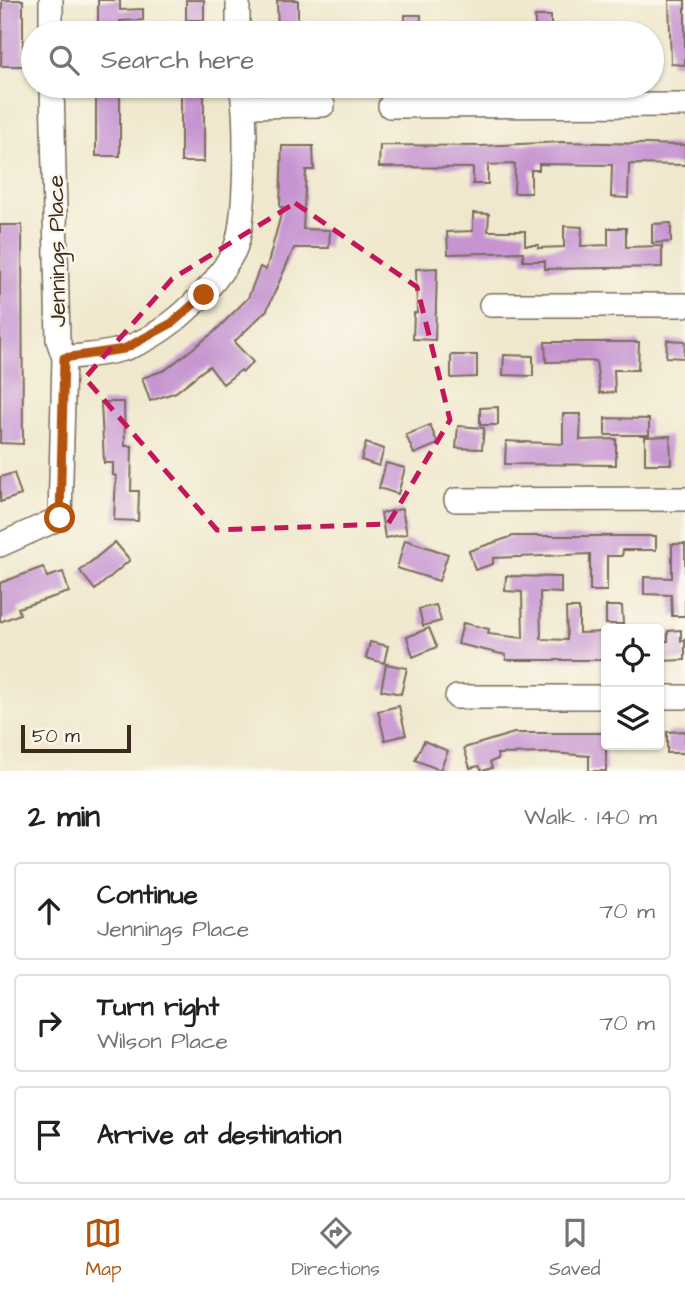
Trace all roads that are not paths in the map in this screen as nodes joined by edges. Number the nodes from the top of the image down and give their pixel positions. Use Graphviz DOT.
graph roads {
  1 [pos="51,0"];
  2 [pos="237,0"];
  3 [pos="51,21"];
  4 [pos="238,21"];
  5 [pos="52,98"];
  6 [pos="243,98"];
  7 [pos="261,98"];
  8 [pos="323,105"];
  9 [pos="685,105"];
  10 [pos="390,106"];
  11 [pos="491,305"];
  12 [pos="685,305"];
  13 [pos="64,358"];
  14 [pos="685,499"];
  15 [pos="456,500"];
  16 [pos="0,545"];
  17 [pos="457,697"];
  18 [pos="601,697"];
  19 [pos="664,697"];
  20 [pos="685,697"];
  1 -- 3 [label="street"];
  2 -- 4 [label="street"];
  5 -- 13 [label="street, Jennings Place"];
  6 -- 13 [label="street"];
  7 -- 8 [label="street"];
  9 -- 10 [label="street"];
  11 -- 12 [label="street"];
  13 -- 16 [label="street, Jennings Place"];
  14 -- 15 [label="street"];
  17 -- 18 [label="street"];
  19 -- 20 [label="street"];
}
